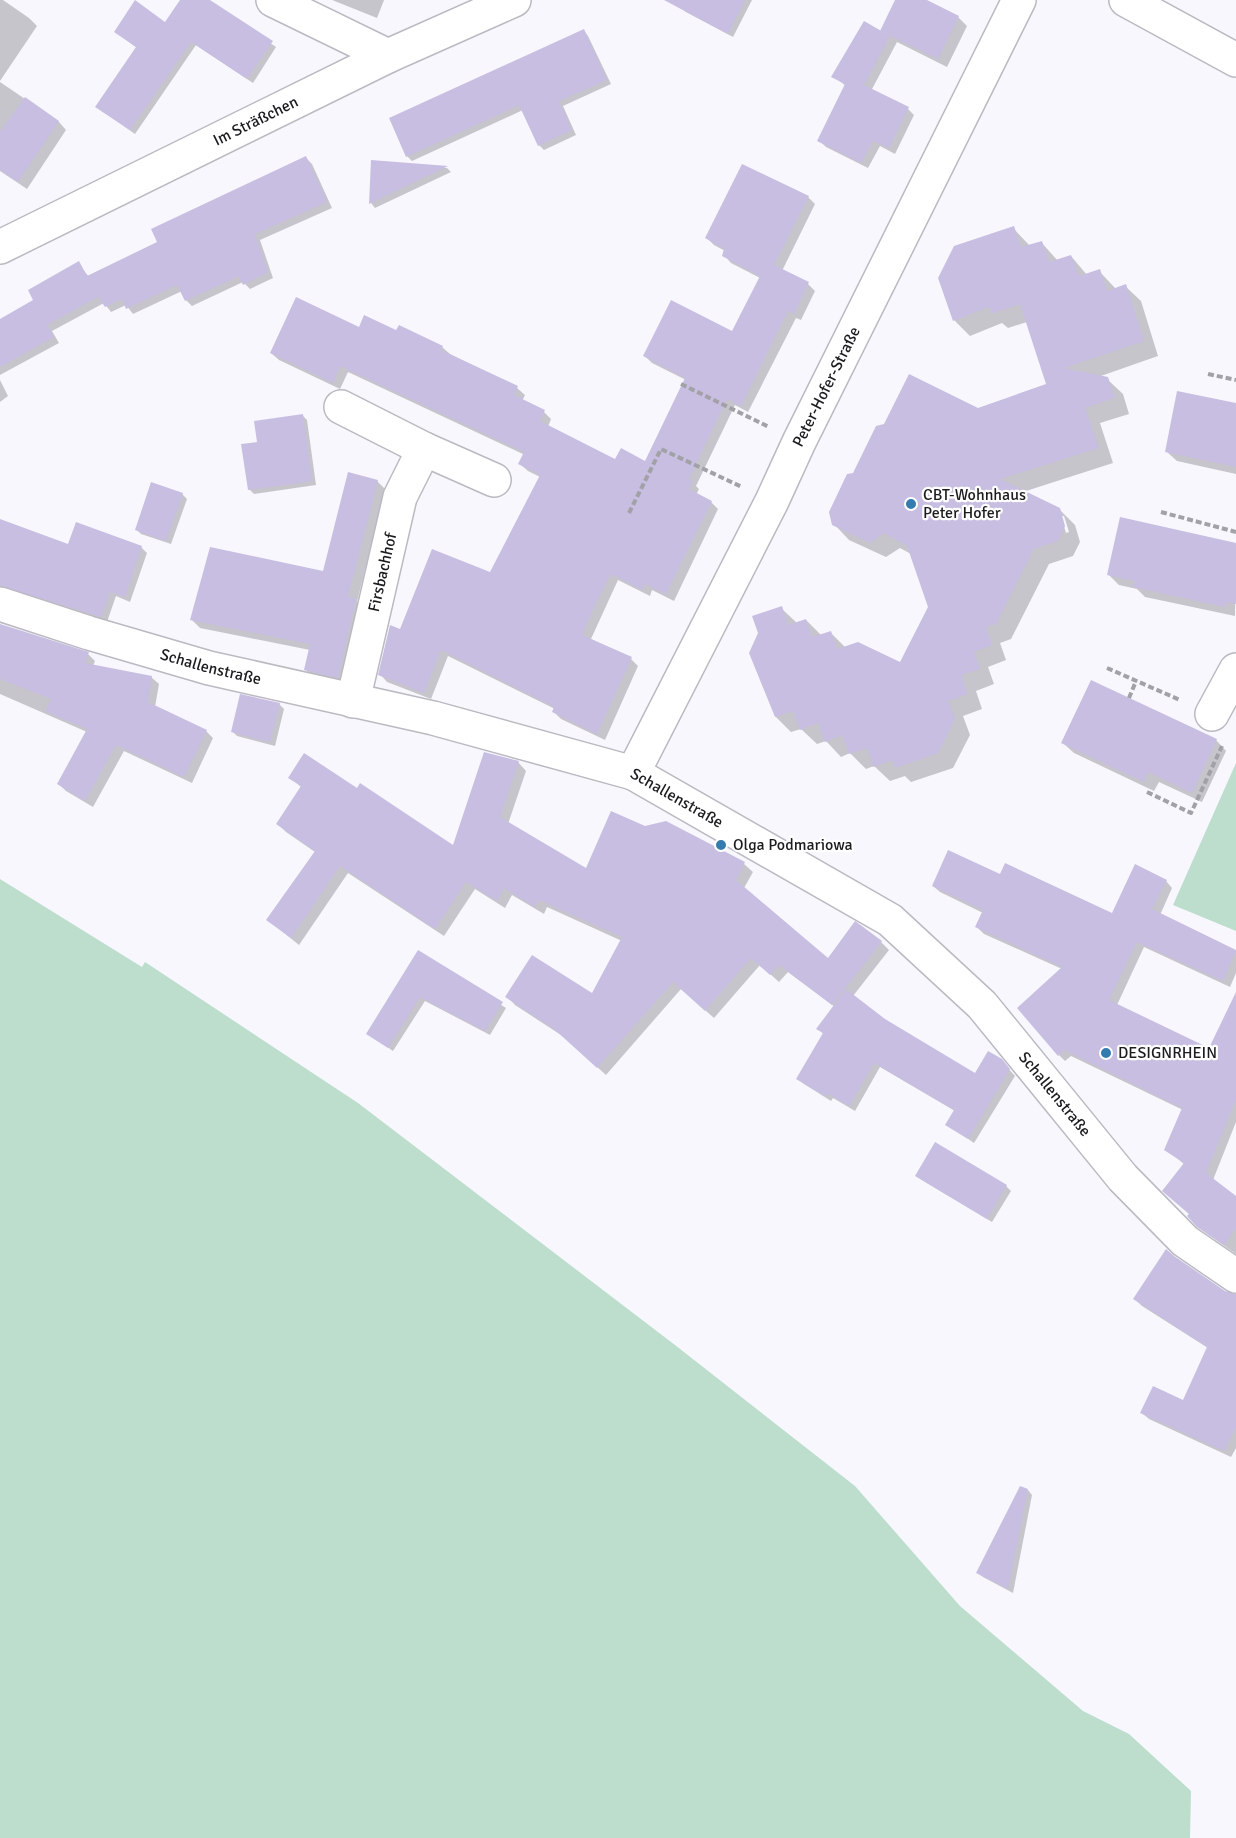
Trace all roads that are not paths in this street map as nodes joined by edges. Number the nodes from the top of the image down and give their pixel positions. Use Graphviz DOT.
graph roads {
  1 [pos="273,0"];
  2 [pos="514,0"];
  3 [pos="1019,0"];
  4 [pos="1126,0"];
  5 [pos="388,56"];
  6 [pos="1236,60"];
  7 [pos="0,246"];
  8 [pos="341,407"];
  9 [pos="424,449"];
  10 [pos="494,480"];
  11 [pos="0,604"];
  12 [pos="1236,670"];
  13 [pos="353,701"];
  14 [pos="1212,714"];
  15 [pos="633,773"];
  16 [pos="1236,1276"];
  1 -- 5 [label="street"];
  2 -- 5 [label="street, Im Sträßchen"];
  3 -- 15 [label="street, Peter-Hofer-Straße"];
  4 -- 6 [label="street"];
  5 -- 7 [label="street, Im Sträßchen"];
  8 -- 9 [label="street"];
  9 -- 10 [label="street"];
  9 -- 13 [label="street, Firsbachhof"];
  11 -- 13 [label="street, Schallenstraße"];
  12 -- 14 [label="street"];
  13 -- 15 [label="street, Schallenstraße"];
  15 -- 16 [label="street, Schallenstraße"];
}
